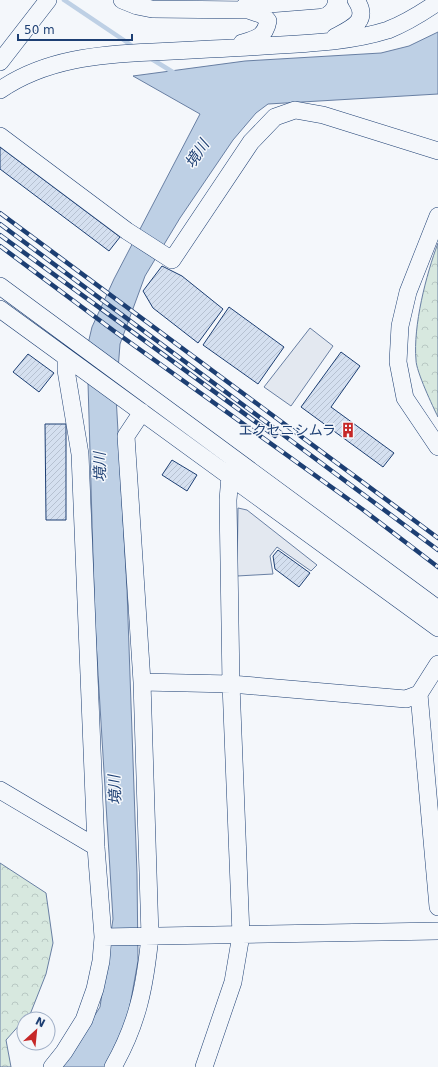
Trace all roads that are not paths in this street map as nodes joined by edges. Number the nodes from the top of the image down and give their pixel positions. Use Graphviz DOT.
graph roads {
  1 [pos="48,0"];
  2 [pos="122,0"];
  3 [pos="319,0"];
  4 [pos="356,0"];
  5 [pos="438,2"];
  6 [pos="211,10"];
  7 [pos="324,42"];
  8 [pos="227,49"];
  9 [pos="0,62"];
  10 [pos="0,90"];
  11 [pos="0,136"];
  12 [pos="438,151"];
  13 [pos="438,216"];
  14 [pos="0,286"];
  15 [pos="0,309"];
  16 [pos="66,357"];
  17 [pos="142,412"];
  18 [pos="438,447"];
  19 [pos="230,476"];
  20 [pos="438,609"];
  21 [pos="438,628"];
  22 [pos="438,664"];
  23 [pos="142,682"];
  24 [pos="231,684"];
  25 [pos="418,694"];
  26 [pos="0,790"];
  27 [pos="435,826"];
  28 [pos="96,847"];
  29 [pos="438,907"];
  30 [pos="438,931"];
  31 [pos="241,935"];
  32 [pos="105,937"];
  33 [pos="147,937"];
  34 [pos="52,1067"];
  35 [pos="113,1067"];
  36 [pos="204,1067"];
  1 -- 9 [label="street"];
  2 -- 6 [label="street"];
  3 -- 6 [label="street"];
  4 -- 7 [label="street"];
  5 -- 7 [label="street"];
  6 -- 8 [label="street"];
  7 -- 8 [label="street"];
  8 -- 10 [label="street"];
  11 -- 12 [label="street"];
  13 -- 18 [label="street"];
  14 -- 20 [label="street"];
  15 -- 16 [label="street"];
  16 -- 17 [label="street"];
  16 -- 28 [label="street"];
  17 -- 19 [label="street"];
  17 -- 23 [label="street"];
  19 -- 21 [label="street"];
  19 -- 24 [label="street"];
  22 -- 25 [label="street"];
  23 -- 24 [label="street"];
  23 -- 33 [label="street"];
  24 -- 25 [label="street"];
  24 -- 31 [label="street"];
  25 -- 27 [label="street"];
  26 -- 28 [label="street"];
  27 -- 29 [label="street"];
  28 -- 32 [label="street"];
  30 -- 31 [label="street"];
  31 -- 33 [label="street"];
  31 -- 36 [label="street"];
  32 -- 33 [label="street"];
  32 -- 34 [label="street"];
  33 -- 35 [label="street"];
}
